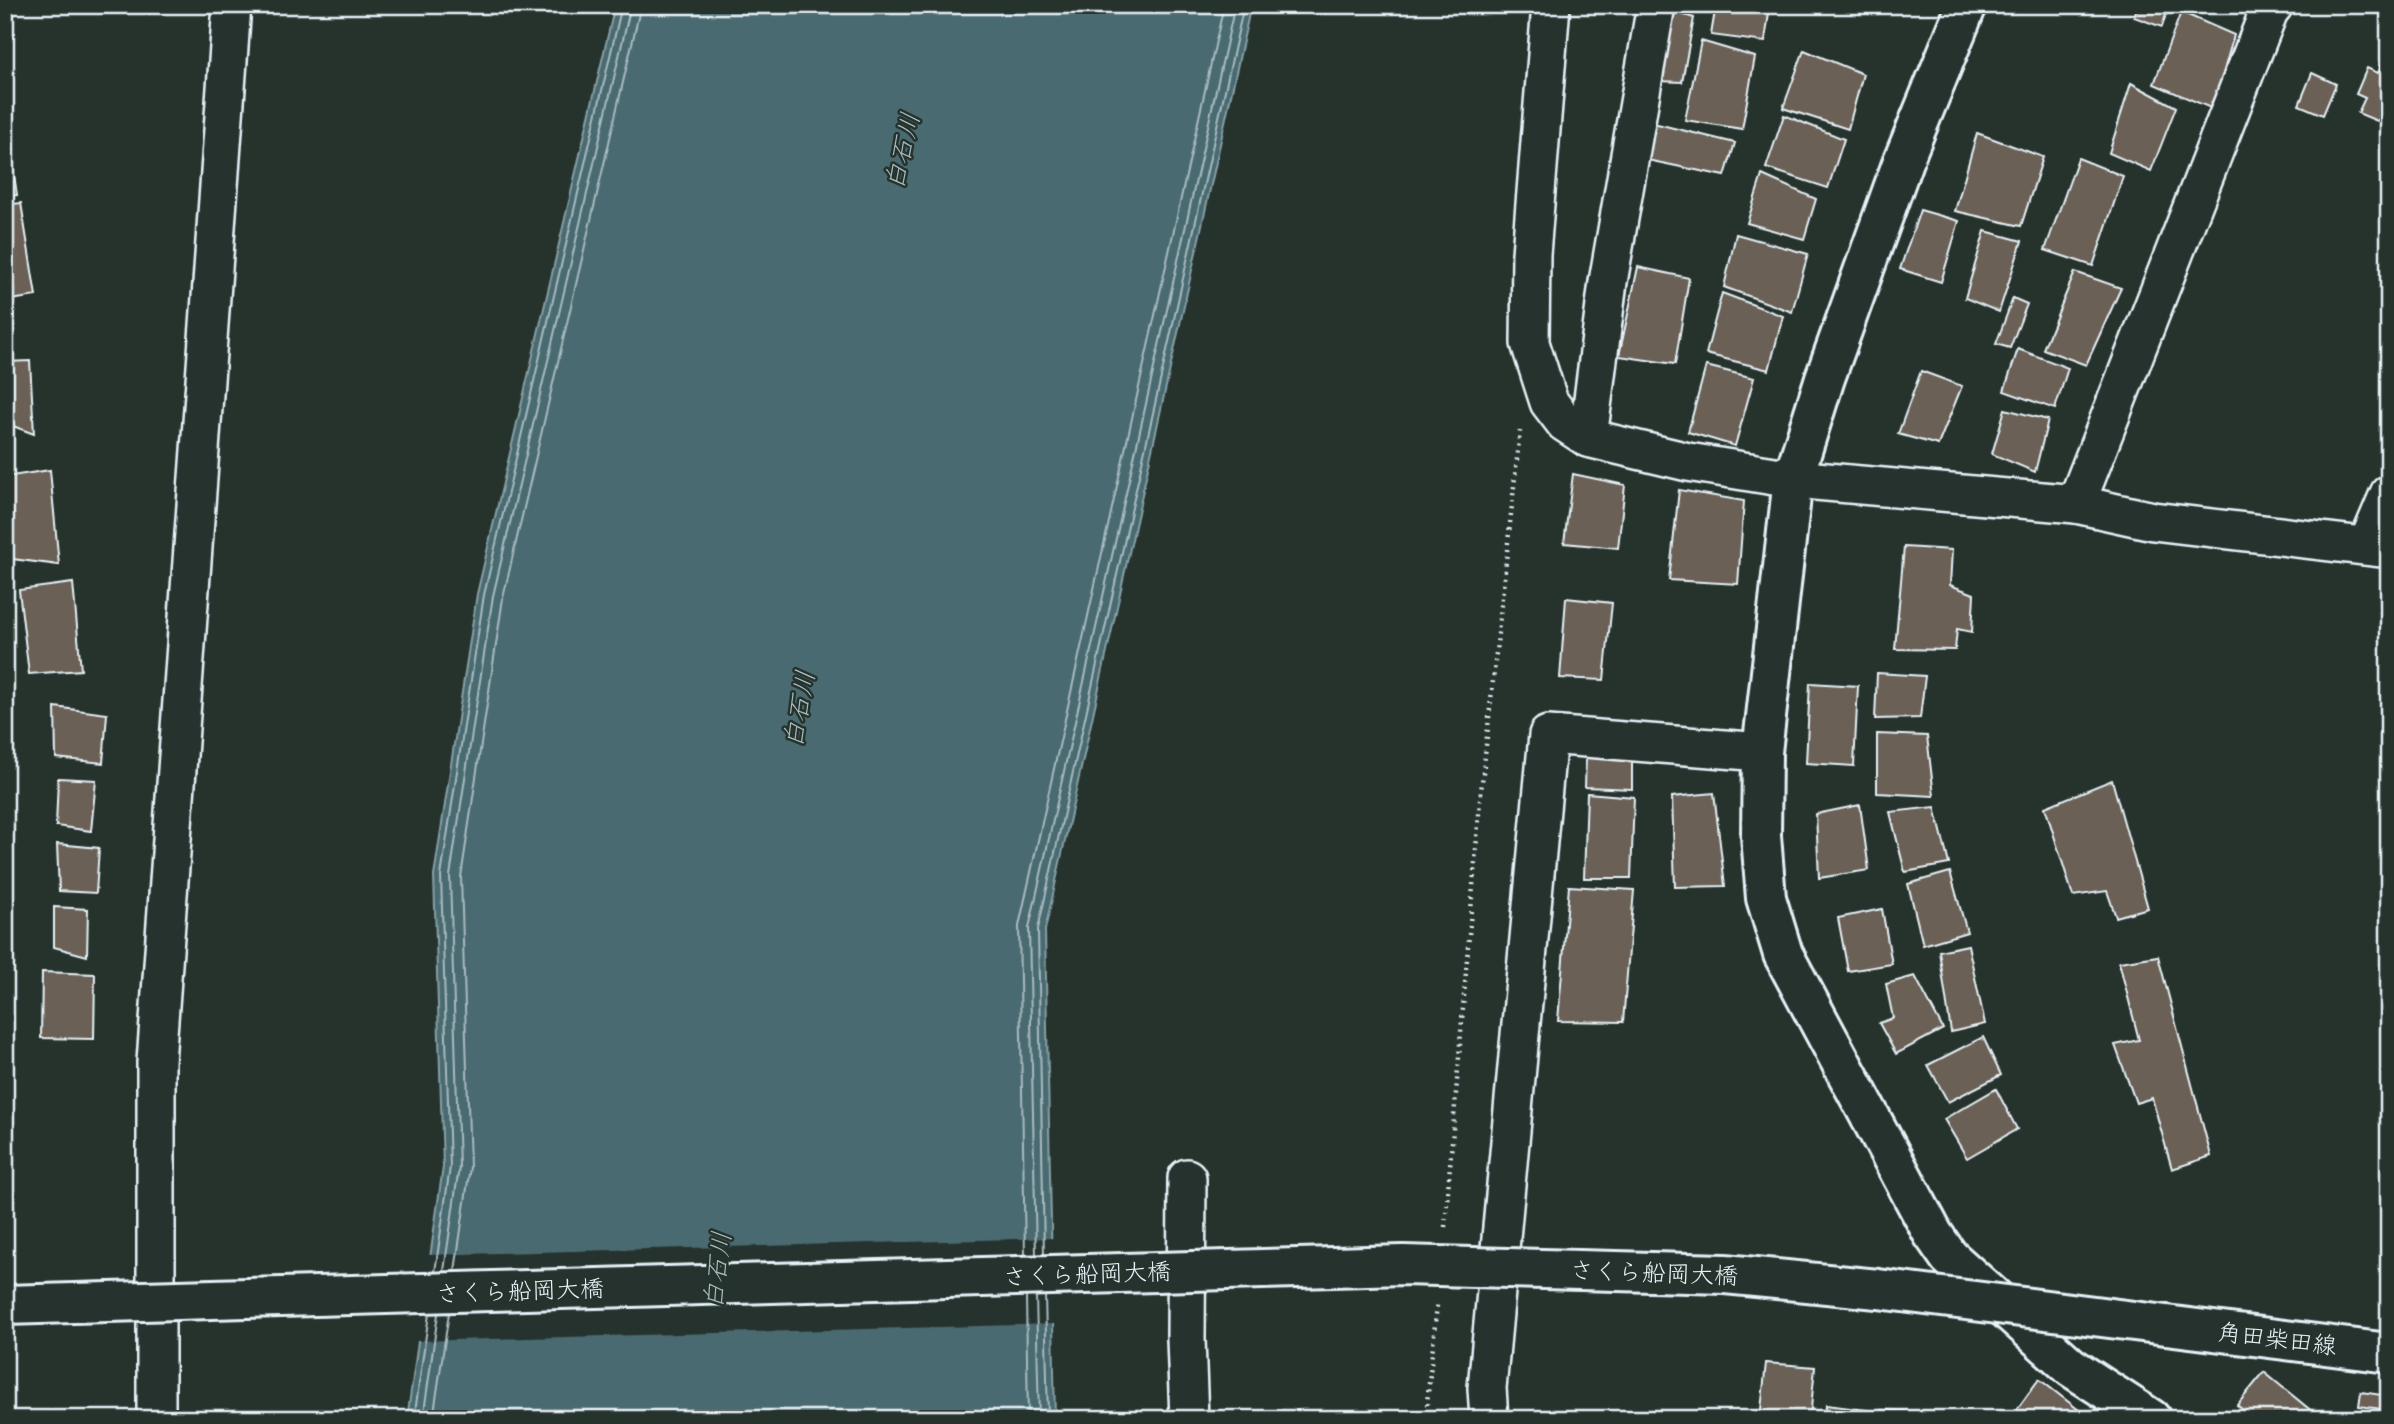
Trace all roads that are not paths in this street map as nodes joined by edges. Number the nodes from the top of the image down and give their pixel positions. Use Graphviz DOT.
graph roads {
  1 [pos="232,5"];
  2 [pos="1552,5"];
  3 [pos="1656,5"];
  4 [pos="1967,5"];
  5 [pos="2267,7"];
  6 [pos="1588,438"];
  7 [pos="1793,479"];
  8 [pos="2389,494"];
  9 [pos="2076,504"];
  10 [pos="2378,548"];
  11 [pos="1762,752"];
  12 [pos="1187,1178"];
  13 [pos="5,1305"];
  14 [pos="2166,1325"];
  15 [pos="2389,1353"];
  16 [pos="156,1419"];
  17 [pos="1189,1419"];
  18 [pos="1489,1419"];
  19 [pos="2151,1419"];
  1 -- 16 [label="street"];
  2 -- 6 [label="street"];
  3 -- 6 [label="street"];
  4 -- 7 [label="main road"];
  5 -- 9 [label="street"];
  6 -- 7 [label="street"];
  7 -- 9 [label="street"];
  7 -- 11 [label="main road"];
  8 -- 10 [label="street"];
  9 -- 10 [label="street"];
  11 -- 18 [label="street"];
  11 -- 19 [label="main road"];
  12 -- 17 [label="street"];
  13 -- 14 [label="main road, さくら船岡大橋, bridge"];
  14 -- 15 [label="main road, 角田柴田線"];
}
